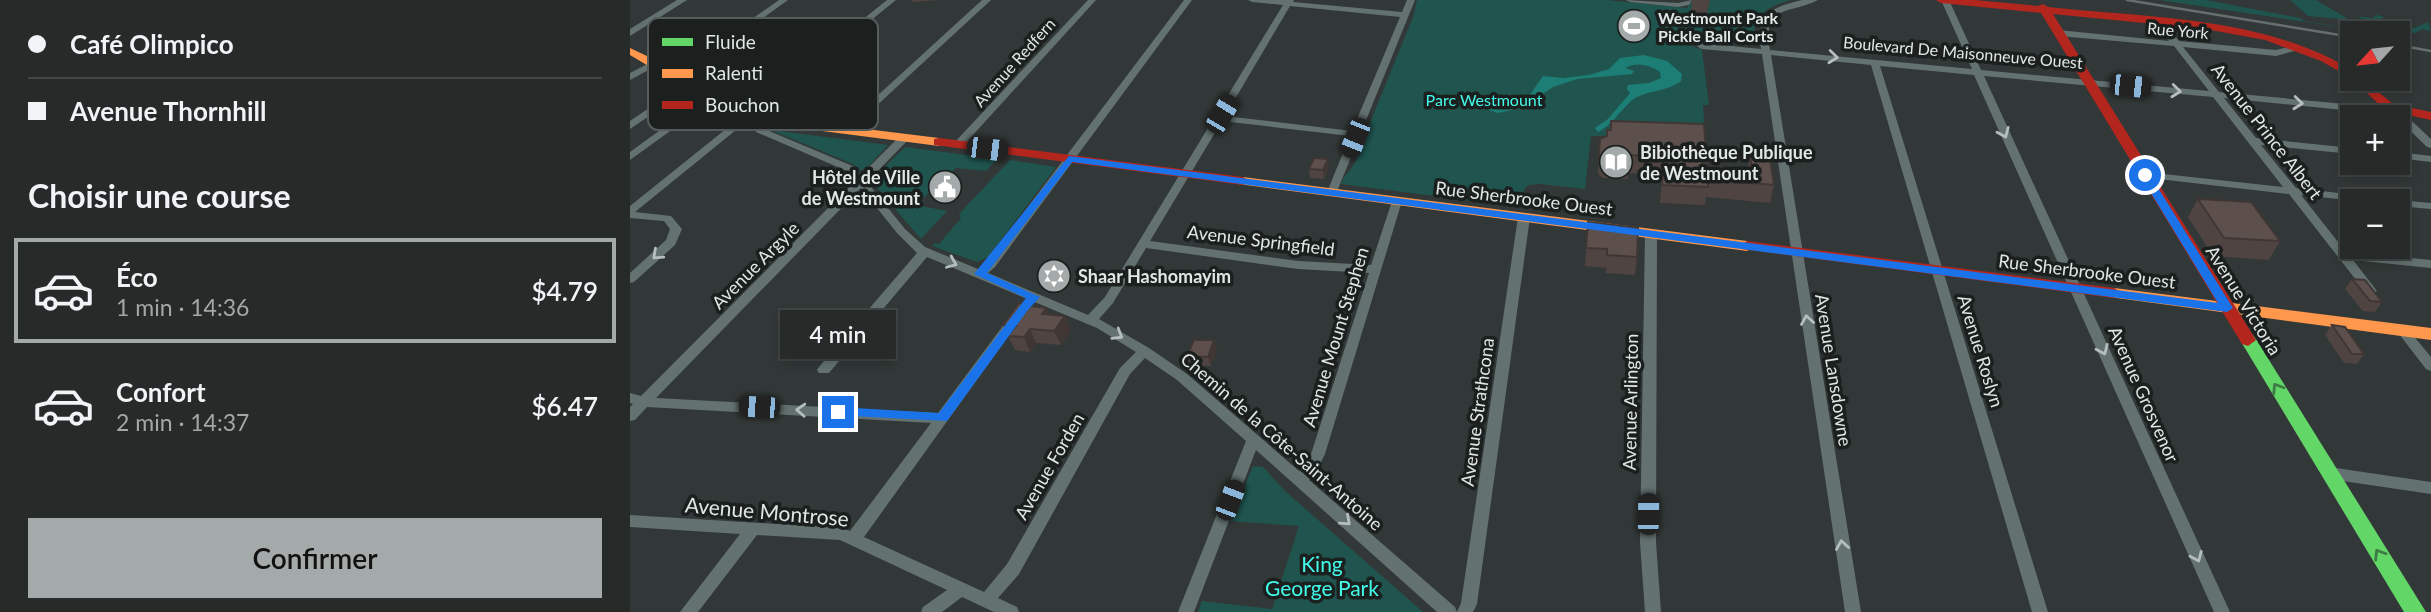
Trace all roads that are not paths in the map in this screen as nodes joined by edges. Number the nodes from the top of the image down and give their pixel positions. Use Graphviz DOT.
graph roads {
  1 [pos="683,0"];
  2 [pos="784,0"];
  3 [pos="892,0"];
  4 [pos="987,0"];
  5 [pos="1092,0"];
  6 [pos="1188,0"];
  7 [pos="1252,0"];
  8 [pos="1411,0"];
  9 [pos="1630,0"];
  10 [pos="1688,0"];
  11 [pos="1814,0"];
  12 [pos="1943,0"];
  13 [pos="1970,0"];
  14 [pos="1289,2"];
  15 [pos="2044,9"];
  16 [pos="1405,15"];
  17 [pos="654,18"];
  18 [pos="759,18"];
  19 [pos="870,18"];
  20 [pos="648,22"];
  21 [pos="2159,22"];
  22 [pos="630,33"];
  23 [pos="2058,33"];
  24 [pos="2176,44"];
  25 [pos="1702,46"];
  26 [pos="2293,46"];
  27 [pos="630,51"];
  28 [pos="1765,51"];
  29 [pos="648,60"];
  30 [pos="1874,61"];
  31 [pos="2340,61"];
  32 [pos="2340,66"];
  33 [pos="648,67"];
  34 [pos="1976,71"];
  35 [pos="630,77"];
  36 [pos="2088,82"];
  37 [pos="2368,91"];
  38 [pos="2376,91"];
  39 [pos="2216,95"];
  40 [pos="878,100"];
  41 [pos="2383,105"];
  42 [pos="2389,105"];
  43 [pos="2340,107"];
  44 [pos="648,113"];
  45 [pos="2410,114"];
  46 [pos="2431,116"];
  47 [pos="1220,118"];
  48 [pos="2410,125"];
  49 [pos="630,126"];
  50 [pos="666,130"];
  51 [pos="731,130"];
  52 [pos="759,130"];
  53 [pos="845,130"];
  54 [pos="1356,134"];
  55 [pos="904,138"];
  56 [pos="2252,141"];
  57 [pos="958,145"];
  58 [pos="2431,145"];
  59 [pos="2340,149"];
  60 [pos="2410,156"];
  61 [pos="630,157"];
  62 [pos="1069,159"];
  63 [pos="2431,159"];
  64 [pos="1186,174"];
  65 [pos="2145,175"];
  66 [pos="861,181"];
  67 [pos="2291,191"];
  68 [pos="1332,192"];
  69 [pos="2340,196"];
  70 [pos="1396,201"];
  71 [pos="2410,204"];
  72 [pos="2431,206"];
  73 [pos="630,213"];
  74 [pos="1524,217"];
  75 [pos="1651,234"];
  76 [pos="1144,244"];
  77 [pos="925,251"];
  78 [pos="1796,252"];
  79 [pos="2340,252"];
  80 [pos="2345,259"];
  81 [pos="2382,259"];
  82 [pos="2431,264"];
  83 [pos="1373,269"];
  84 [pos="1935,270"];
  85 [pos="980,274"];
  86 [pos="630,279"];
  87 [pos="2074,288"];
  88 [pos="2373,295"];
  89 [pos="1034,297"];
  90 [pos="2227,308"];
  91 [pos="1091,320"];
  92 [pos="2403,331"];
  93 [pos="2431,334"];
  94 [pos="1144,351"];
  95 [pos="2431,366"];
  96 [pos="824,370"];
  97 [pos="637,400"];
  98 [pos="630,416"];
  99 [pos="943,418"];
  100 [pos="1253,440"];
  101 [pos="2329,473"];
  102 [pos="1299,479"];
  103 [pos="2431,488"];
  104 [pos="630,521"];
  105 [pos="752,530"];
  106 [pos="854,538"];
  107 [pos="961,589"];
  108 [pos="987,600"];
  109 [pos="688,612"];
  110 [pos="929,612"];
  111 [pos="1011,612"];
  112 [pos="1186,612"];
  113 [pos="1449,612"];
  114 [pos="1465,612"];
  115 [pos="1653,612"];
  116 [pos="1853,612"];
  117 [pos="2040,612"];
  118 [pos="2222,612"];
  119 [pos="2415,612"];
  1 -- 17 [label="street"];
  2 -- 18 [label="street"];
  3 -- 19 [label="street"];
  4 -- 40 [label="street"];
  5 -- 57 [label="street, Avenue Redfern"];
  6 -- 62 [label="street"];
  7 -- 14 [label="street"];
  8 -- 16 [label="street"];
  9 -- 10 [label="street"];
  11 -- 28 [label="street, Avenue Lansdowne"];
  12 -- 15 [label="main road"];
  12 -- 34 [label="street, Avenue Grosvenor"];
  13 -- 15 [label="main road"];
  14 -- 16 [label="street"];
  14 -- 47 [label="street"];
  15 -- 21 [label="main road"];
  15 -- 23 [label="main road, Avenue Victoria"];
  15 -- 31 [label="main road"];
  16 -- 54 [label="street"];
  20 -- 22 [label="street"];
  21 -- 24 [label="street, Avenue Prince Albert"];
  21 -- 26 [label="main road"];
  23 -- 24 [label="street, Rue York"];
  23 -- 36 [label="main road, Avenue Victoria"];
  24 -- 26 [label="street, Rue York"];
  24 -- 39 [label="street, Avenue Prince Albert"];
  25 -- 28 [label="street, Boulevard De Maisonneuve Ouest"];
  26 -- 32 [label="main road"];
  27 -- 29 [label="main road, Rue Sherbrooke Ouest"];
  28 -- 30 [label="street, Boulevard De Maisonneuve Ouest, one-way"];
  28 -- 78 [label="street, Avenue Lansdowne"];
  30 -- 34 [label="street, Boulevard De Maisonneuve Ouest"];
  30 -- 84 [label="street, Avenue Roslyn"];
  33 -- 35 [label="street"];
  34 -- 36 [label="street, Boulevard De Maisonneuve Ouest"];
  34 -- 87 [label="street, Avenue Grosvenor, one-way"];
  36 -- 39 [label="street, Boulevard De Maisonneuve Ouest, one-way"];
  36 -- 65 [label="main road, Avenue Victoria"];
  37 -- 41 [label="main road"];
  38 -- 42 [label="main road"];
  39 -- 43 [label="street, Boulevard De Maisonneuve Ouest, one-way"];
  39 -- 56 [label="street, Avenue Prince Albert"];
  44 -- 49 [label="street"];
  45 -- 46 [label="main road, Boulevard De Maisonneuve Ouest"];
  47 -- 54 [label="street"];
  47 -- 64 [label="street"];
  48 -- 58 [label="street"];
  50 -- 61 [label="street"];
  51 -- 73 [label="street"];
  52 -- 66 [label="street, Chemin de la Côte-Saint-Antoine"];
  53 -- 55 [label="main road, Rue Sherbrooke Ouest"];
  54 -- 68 [label="street"];
  55 -- 57 [label="main road, Rue Sherbrooke Ouest"];
  55 -- 66 [label="street, Avenue Argyle"];
  56 -- 59 [label="street"];
  56 -- 67 [label="street, Avenue Prince Albert"];
  57 -- 62 [label="main road, Rue Sherbrooke Ouest"];
  60 -- 63 [label="street"];
  62 -- 64 [label="main road, Rue Sherbrooke Ouest"];
  62 -- 85 [label="street"];
  64 -- 68 [label="main road, Rue Sherbrooke Ouest"];
  64 -- 76 [label="street"];
  65 -- 67 [label="street"];
  65 -- 90 [label="main road, Avenue Victoria"];
  66 -- 77 [label="street, Chemin de la Côte-Saint-Antoine"];
  66 -- 97 [label="street, Avenue Argyle"];
  67 -- 69 [label="street"];
  67 -- 79 [label="street, Avenue Prince Albert"];
  68 -- 70 [label="main road, Rue Sherbrooke Ouest"];
  70 -- 74 [label="main road, Rue Sherbrooke Ouest"];
  70 -- 83 [label="street, Avenue Mount Stephen"];
  71 -- 72 [label="street"];
  73 -- 86 [label="street, one-way"];
  74 -- 75 [label="main road, Rue Sherbrooke Ouest"];
  74 -- 114 [label="street, Avenue Strathcona"];
  75 -- 78 [label="main road, Rue Sherbrooke Ouest"];
  75 -- 115 [label="street, Avenue Arlington"];
  76 -- 83 [label="street, Avenue Springfield"];
  76 -- 91 [label="street"];
  77 -- 85 [label="street, Chemin de la Côte-Saint-Antoine, one-way"];
  77 -- 96 [label="street"];
  78 -- 84 [label="main road, Rue Sherbrooke Ouest"];
  116 -- 78 [label="street, Avenue Lansdowne, one-way"];
  80 -- 88 [label="street, Avenue Prince Albert"];
  81 -- 82 [label="street"];
  83 -- 102 [label="street, Avenue Mount Stephen"];
  84 -- 87 [label="main road, Rue Sherbrooke Ouest"];
  84 -- 117 [label="street, Avenue Roslyn"];
  85 -- 89 [label="street, Chemin de la Côte-Saint-Antoine"];
  87 -- 90 [label="main road, Rue Sherbrooke Ouest"];
  87 -- 118 [label="street, Avenue Grosvenor, one-way"];
  89 -- 91 [label="street, Chemin de la Côte-Saint-Antoine"];
  89 -- 99 [label="street"];
  90 -- 92 [label="main road, Rue Sherbrooke Ouest"];
  101 -- 90 [label="main road, Avenue Victoria, one-way"];
  91 -- 94 [label="street, Chemin de la Côte-Saint-Antoine, one-way"];
  92 -- 93 [label="main road, Rue Sherbrooke Ouest"];
  92 -- 95 [label="street"];
  94 -- 100 [label="street, Chemin de la Côte-Saint-Antoine"];
  94 -- 108 [label="street, Avenue Forden"];
  97 -- 98 [label="street, Avenue Argyle"];
  99 -- 97 [label="street, one-way"];
  99 -- 106 [label="street"];
  100 -- 102 [label="street, Chemin de la Côte-Saint-Antoine"];
  100 -- 112 [label="street"];
  101 -- 103 [label="street"];
  119 -- 101 [label="main road, Avenue Victoria, one-way"];
  102 -- 113 [label="street, Chemin de la Côte-Saint-Antoine, one-way"];
  104 -- 105 [label="street, Avenue Montrose"];
  105 -- 106 [label="street, Avenue Montrose"];
  105 -- 109 [label="street"];
  106 -- 107 [label="street, Avenue Montrose"];
  107 -- 108 [label="street, Avenue Montrose"];
  107 -- 110 [label="street"];
  108 -- 111 [label="street, Avenue Montrose"];
}
